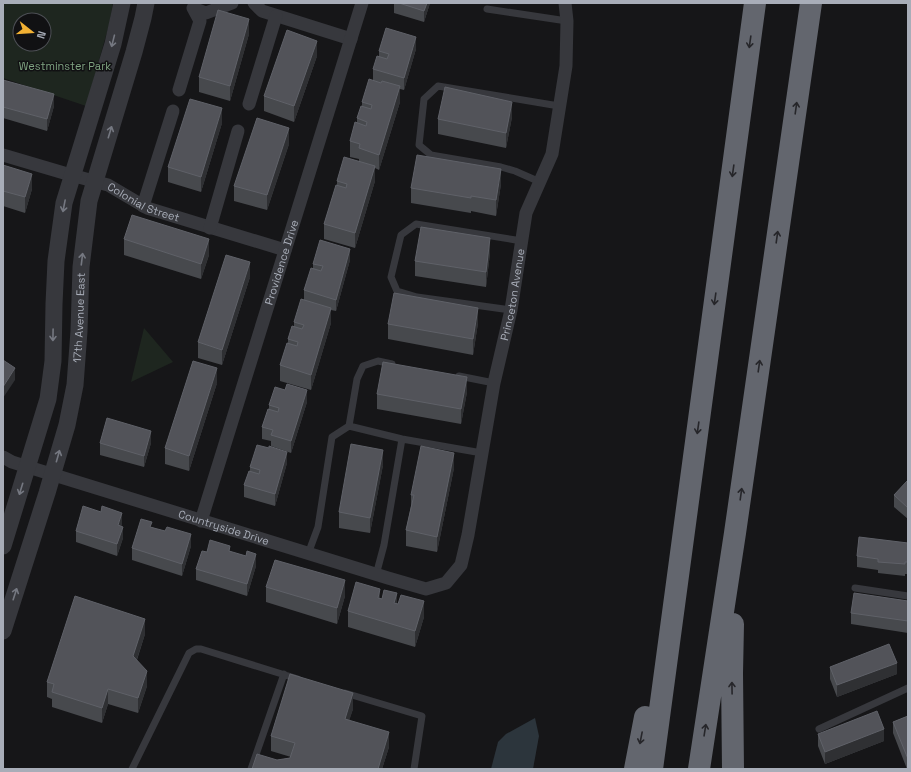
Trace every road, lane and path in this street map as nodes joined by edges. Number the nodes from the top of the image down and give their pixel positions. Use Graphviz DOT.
graph roads {
  1 [pos="122,3"];
  2 [pos="146,3"];
  3 [pos="232,3"];
  4 [pos="254,3"];
  5 [pos="362,3"];
  6 [pos="565,3"];
  7 [pos="755,3"];
  8 [pos="811,3"];
  9 [pos="487,8"];
  10 [pos="276,16"];
  11 [pos="567,21"];
  12 [pos="351,39"];
  13 [pos="179,90"];
  14 [pos="248,104"];
  15 [pos="559,106"];
  16 [pos="173,111"];
  17 [pos="238,131"];
  18 [pos="3,155"];
  19 [pos="73,176"];
  20 [pos="95,182"];
  21 [pos="540,182"];
  22 [pos="143,206"];
  23 [pos="210,228"];
  24 [pos="522,241"];
  25 [pos="285,250"];
  26 [pos="511,310"];
  27 [pos="402,366"];
  28 [pos="448,374"];
  29 [pos="494,382"];
  30 [pos="349,426"];
  31 [pos="402,439"];
  32 [pos="482,453"];
  33 [pos="3,457"];
  34 [pos="28,467"];
  35 [pos="52,475"];
  36 [pos="689,494"];
  37 [pos="201,521"];
  38 [pos="735,533"];
  39 [pos="3,546"];
  40 [pos="308,554"];
  41 [pos="376,575"];
  42 [pos="446,583"];
  43 [pos="856,588"];
  44 [pos="908,596"];
  45 [pos="3,631"];
  46 [pos="284,674"];
  47 [pos="307,681"];
  48 [pos="908,688"];
  49 [pos="338,691"];
  50 [pos="819,729"];
  51 [pos="132,769"];
  52 [pos="251,769"];
  53 [pos="414,769"];
  54 [pos="635,769"];
  55 [pos="652,769"];
  56 [pos="699,769"];
  57 [pos="733,769"];
  1 -- 19 [label="street, one-way"];
  20 -- 2 [label="street, 17th Avenue East, one-way"];
  3 -- 13 [label="street"];
  4 -- 10 [label="street"];
  5 -- 12 [label="street, Providence Drive"];
  6 -- 11 [label="street, Princeton Avenue"];
  7 -- 36 [label="highway, one-way"];
  38 -- 8 [label="highway, one-way"];
  9 -- 11 [label="lane"];
  10 -- 12 [label="street"];
  10 -- 14 [label="street"];
  11 -- 15 [label="street, Princeton Avenue"];
  12 -- 25 [label="street, Providence Drive"];
  15 -- 21 [label="street, Princeton Avenue"];
  15 -- 21 [label="lane"];
  16 -- 22 [label="street"];
  17 -- 23 [label="street"];
  18 -- 19 [label="street, Colonial Street"];
  19 -- 20 [label="street, Colonial Street"];
  19 -- 34 [label="street, one-way"];
  20 -- 22 [label="street, Colonial Street"];
  35 -- 20 [label="street, 17th Avenue East, one-way"];
  21 -- 24 [label="street, Princeton Avenue"];
  22 -- 23 [label="street, Colonial Street"];
  23 -- 25 [label="street, Colonial Street"];
  24 -- 26 [label="street, Princeton Avenue"];
  24 -- 26 [label="lane"];
  25 -- 37 [label="street, Providence Drive"];
  26 -- 29 [label="street, Princeton Avenue"];
  27 -- 30 [label="lane"];
  28 -- 29 [label="lane"];
  29 -- 32 [label="street, Princeton Avenue"];
  30 -- 31 [label="lane"];
  30 -- 40 [label="lane"];
  31 -- 32 [label="lane"];
  31 -- 41 [label="lane"];
  32 -- 42 [label="street, Princeton Avenue"];
  33 -- 34 [label="street, Countryside Drive"];
  34 -- 35 [label="street, Countryside Drive"];
  34 -- 39 [label="street, one-way"];
  35 -- 37 [label="street, Countryside Drive"];
  45 -- 35 [label="street, 17th Avenue East, one-way"];
  36 -- 54 [label="highway, one-way"];
  36 -- 55 [label="highway"];
  37 -- 40 [label="street, Countryside Drive"];
  56 -- 38 [label="highway, one-way"];
  57 -- 38 [label="highway, one-way"];
  40 -- 41 [label="street, Countryside Drive"];
  41 -- 42 [label="street, Countryside Drive"];
  43 -- 44 [label="lane"];
  46 -- 47 [label="lane"];
  46 -- 51 [label="lane"];
  46 -- 52 [label="lane"];
  48 -- 50 [label="lane"];
  49 -- 53 [label="lane"];
}
